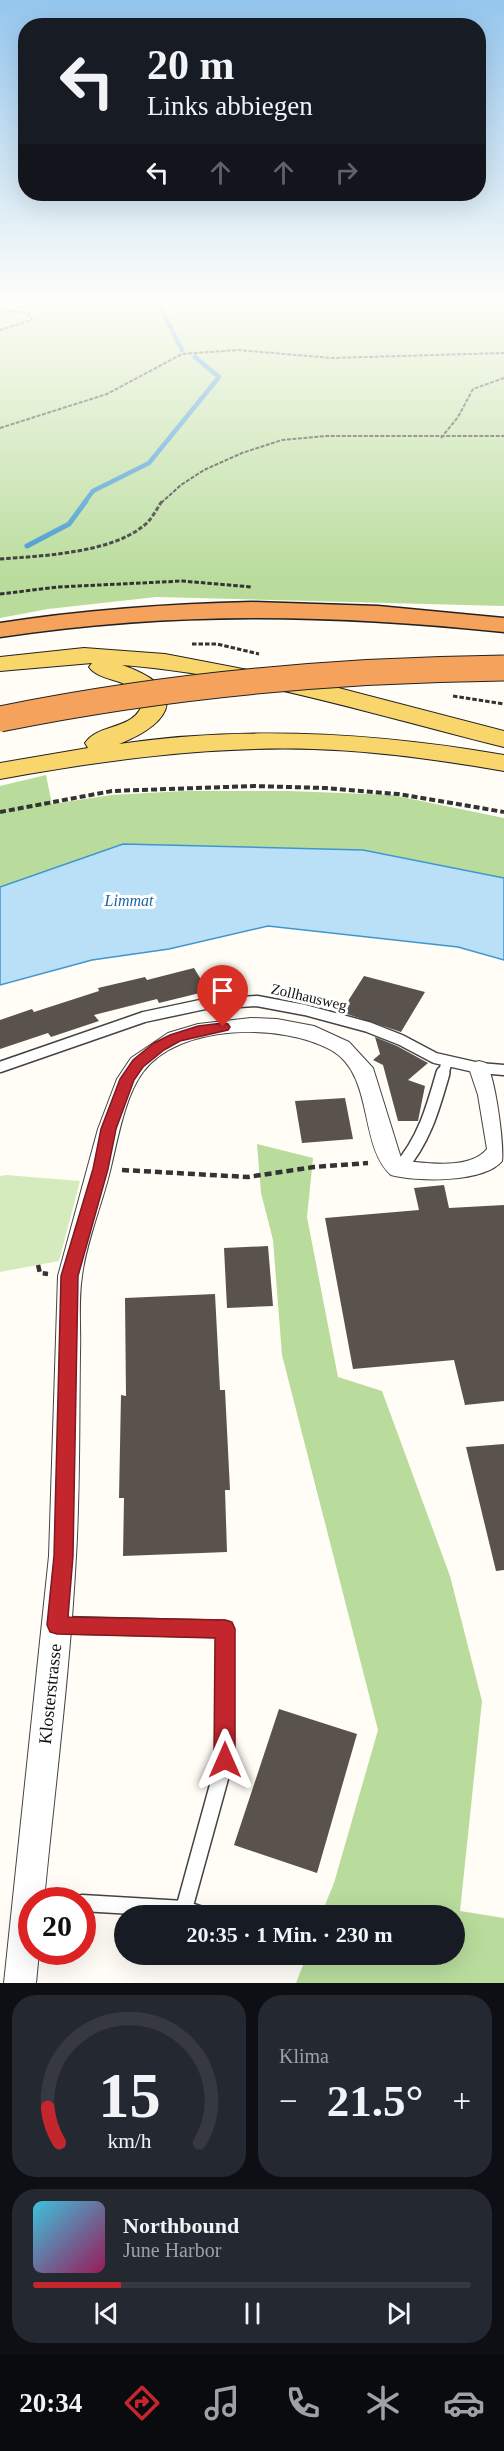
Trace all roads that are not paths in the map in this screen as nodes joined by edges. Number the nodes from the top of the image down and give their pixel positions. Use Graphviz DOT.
graph roads {
  1 [pos="504,625"];
  2 [pos="0,630"];
  3 [pos="504,651"];
  4 [pos="40,659"];
  5 [pos="0,664"];
  6 [pos="504,668"];
  7 [pos="0,698"];
  8 [pos="0,718"];
  9 [pos="504,739"];
  10 [pos="61,759"];
  11 [pos="504,763"];
  12 [pos="0,771"];
  13 [pos="447,1061"];
  14 [pos="0,1067"];
  15 [pos="479,1068"];
  16 [pos="504,1070"];
  17 [pos="395,1165"];
  18 [pos="57,1625"];
  19 [pos="32,1887"];
  20 [pos="96,1904"];
  21 [pos="116,1905"];
  22 [pos="185,1905"];
  23 [pos="22,1965"];
  24 [pos="20,1983"];
  1 -- 2 [label="highway"];
  3 -- 7 [label="highway"];
  4 -- 5 [label="main road"];
  4 -- 9 [label="main road"];
  4 -- 10 [label="main road"];
  6 -- 8 [label="highway, bridge"];
  10 -- 11 [label="main road"];
  10 -- 12 [label="main road"];
  13 -- 14 [label="lane, Zollhausweg"];
  13 -- 15 [label="lane, Zollhausweg"];
  13 -- 17 [label="lane"];
  15 -- 16 [label="lane, Zollhausweg"];
  15 -- 17 [label="street"];
  17 -- 18 [label="street, Klosterstrasse"];
  18 -- 19 [label="street, Klosterstrasse"];
  18 -- 22 [label="lane"];
  20 -- 21 [label="lane"];
  23 -- 24 [label="street, Klosterstrasse"];
}
